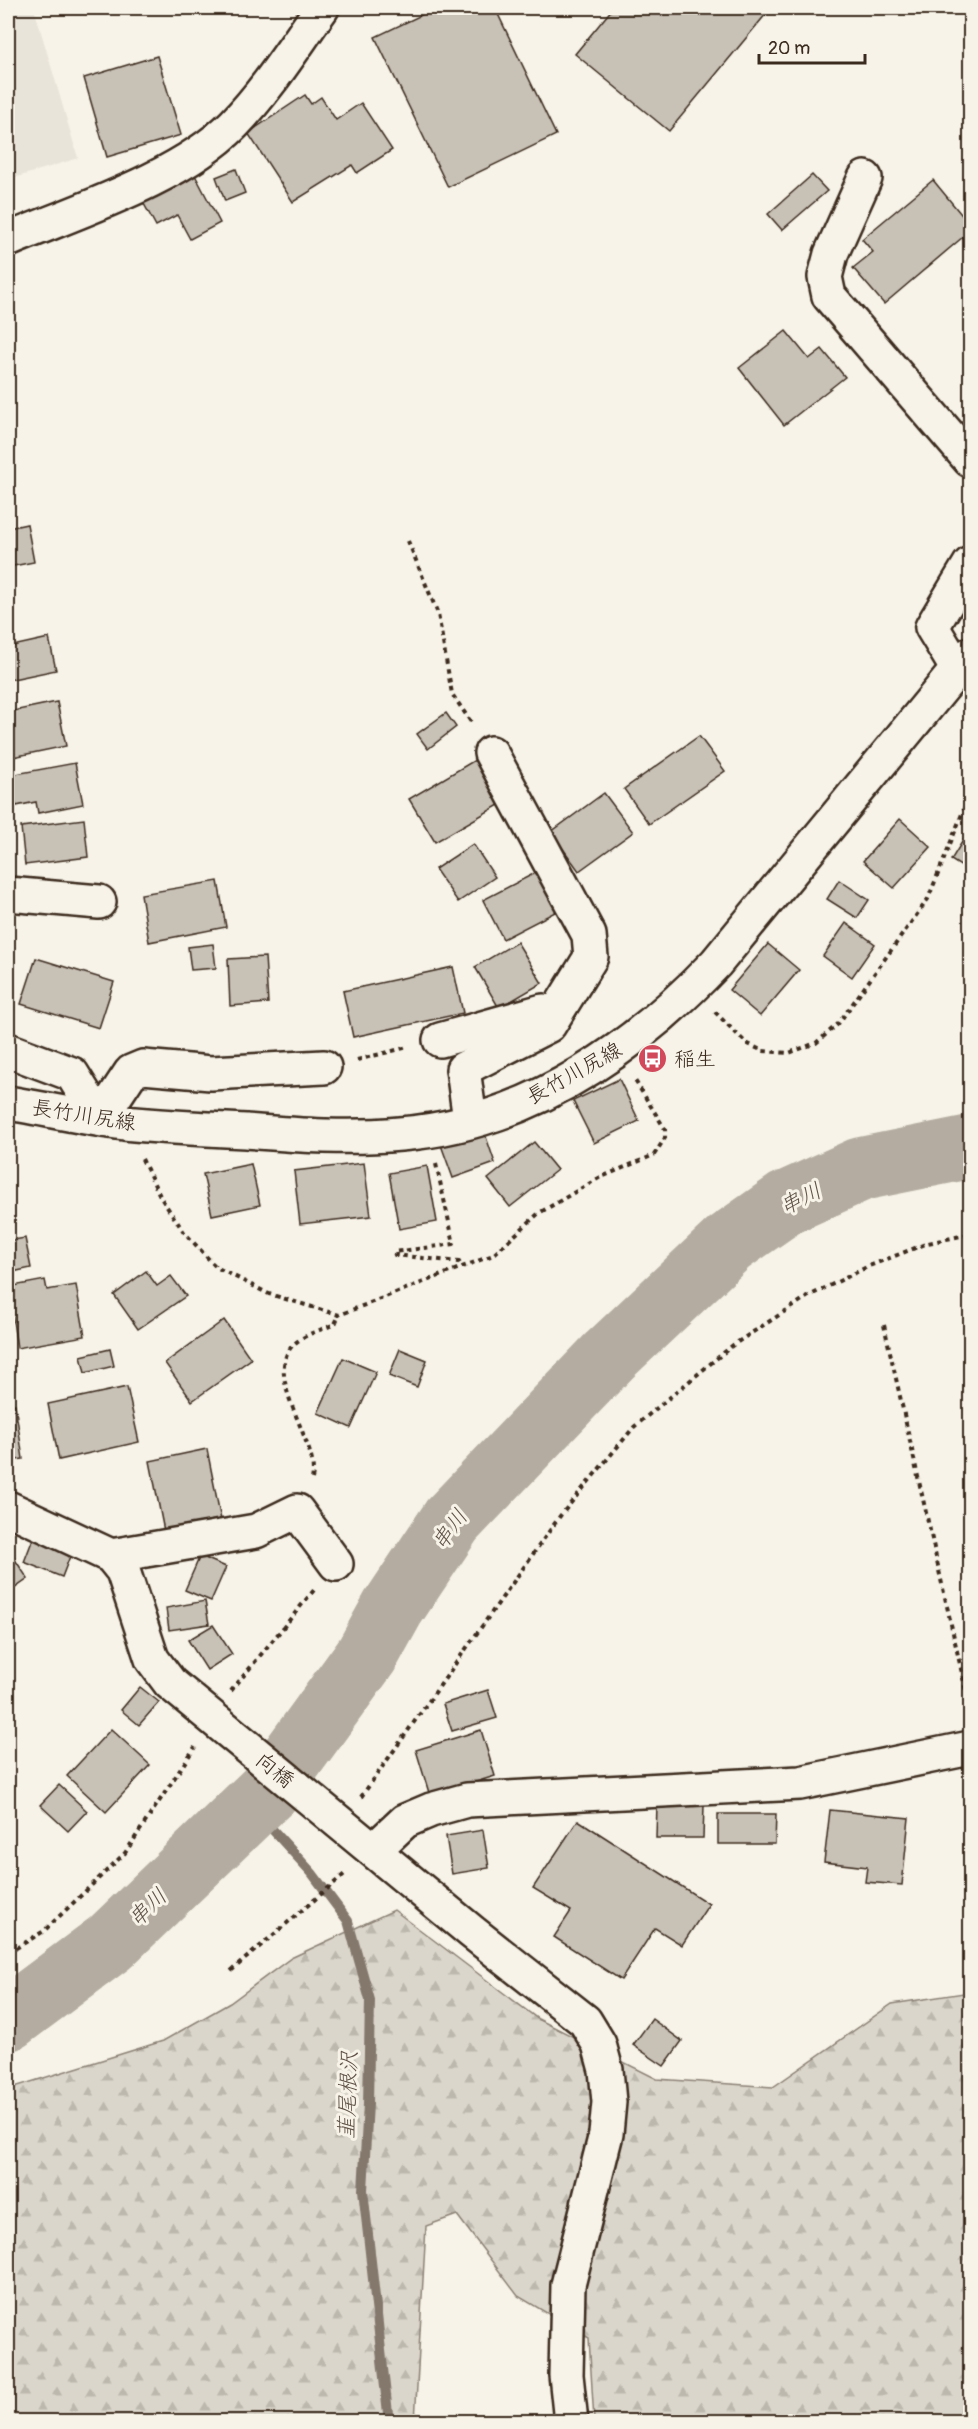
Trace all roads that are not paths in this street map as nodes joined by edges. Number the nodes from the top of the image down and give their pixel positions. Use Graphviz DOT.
graph roads {
  1 [pos="322,8"];
  2 [pos="865,178"];
  3 [pos="8,240"];
  4 [pos="970,460"];
  5 [pos="970,564"];
  6 [pos="964,662"];
  7 [pos="491,753"];
  8 [pos="9,885"];
  9 [pos="99,902"];
  10 [pos="561,1003"];
  11 [pos="440,1040"];
  12 [pos="8,1050"];
  13 [pos="324,1067"];
  14 [pos="8,1103"];
  15 [pos="100,1119"];
  16 [pos="470,1120"];
  17 [pos="8,1508"];
  18 [pos="111,1556"];
  19 [pos="336,1564"];
  20 [pos="970,1748"];
  21 [pos="374,1850"];
  22 [pos="571,2421"];
  1 -- 3 [label="street"];
  2 -- 4 [label="street"];
  5 -- 6 [label="street"];
  6 -- 16 [label="street, 長竹川尻線"];
  7 -- 10 [label="street"];
  8 -- 9 [label="street"];
  10 -- 11 [label="street"];
  10 -- 16 [label="street"];
  12 -- 15 [label="street"];
  13 -- 15 [label="street"];
  14 -- 15 [label="street, 長竹川尻線"];
  15 -- 16 [label="street, 長竹川尻線"];
  17 -- 18 [label="street"];
  18 -- 19 [label="street"];
  18 -- 21 [label="street, 向橋"];
  20 -- 21 [label="street"];
  21 -- 22 [label="street, 向橋"];
}
